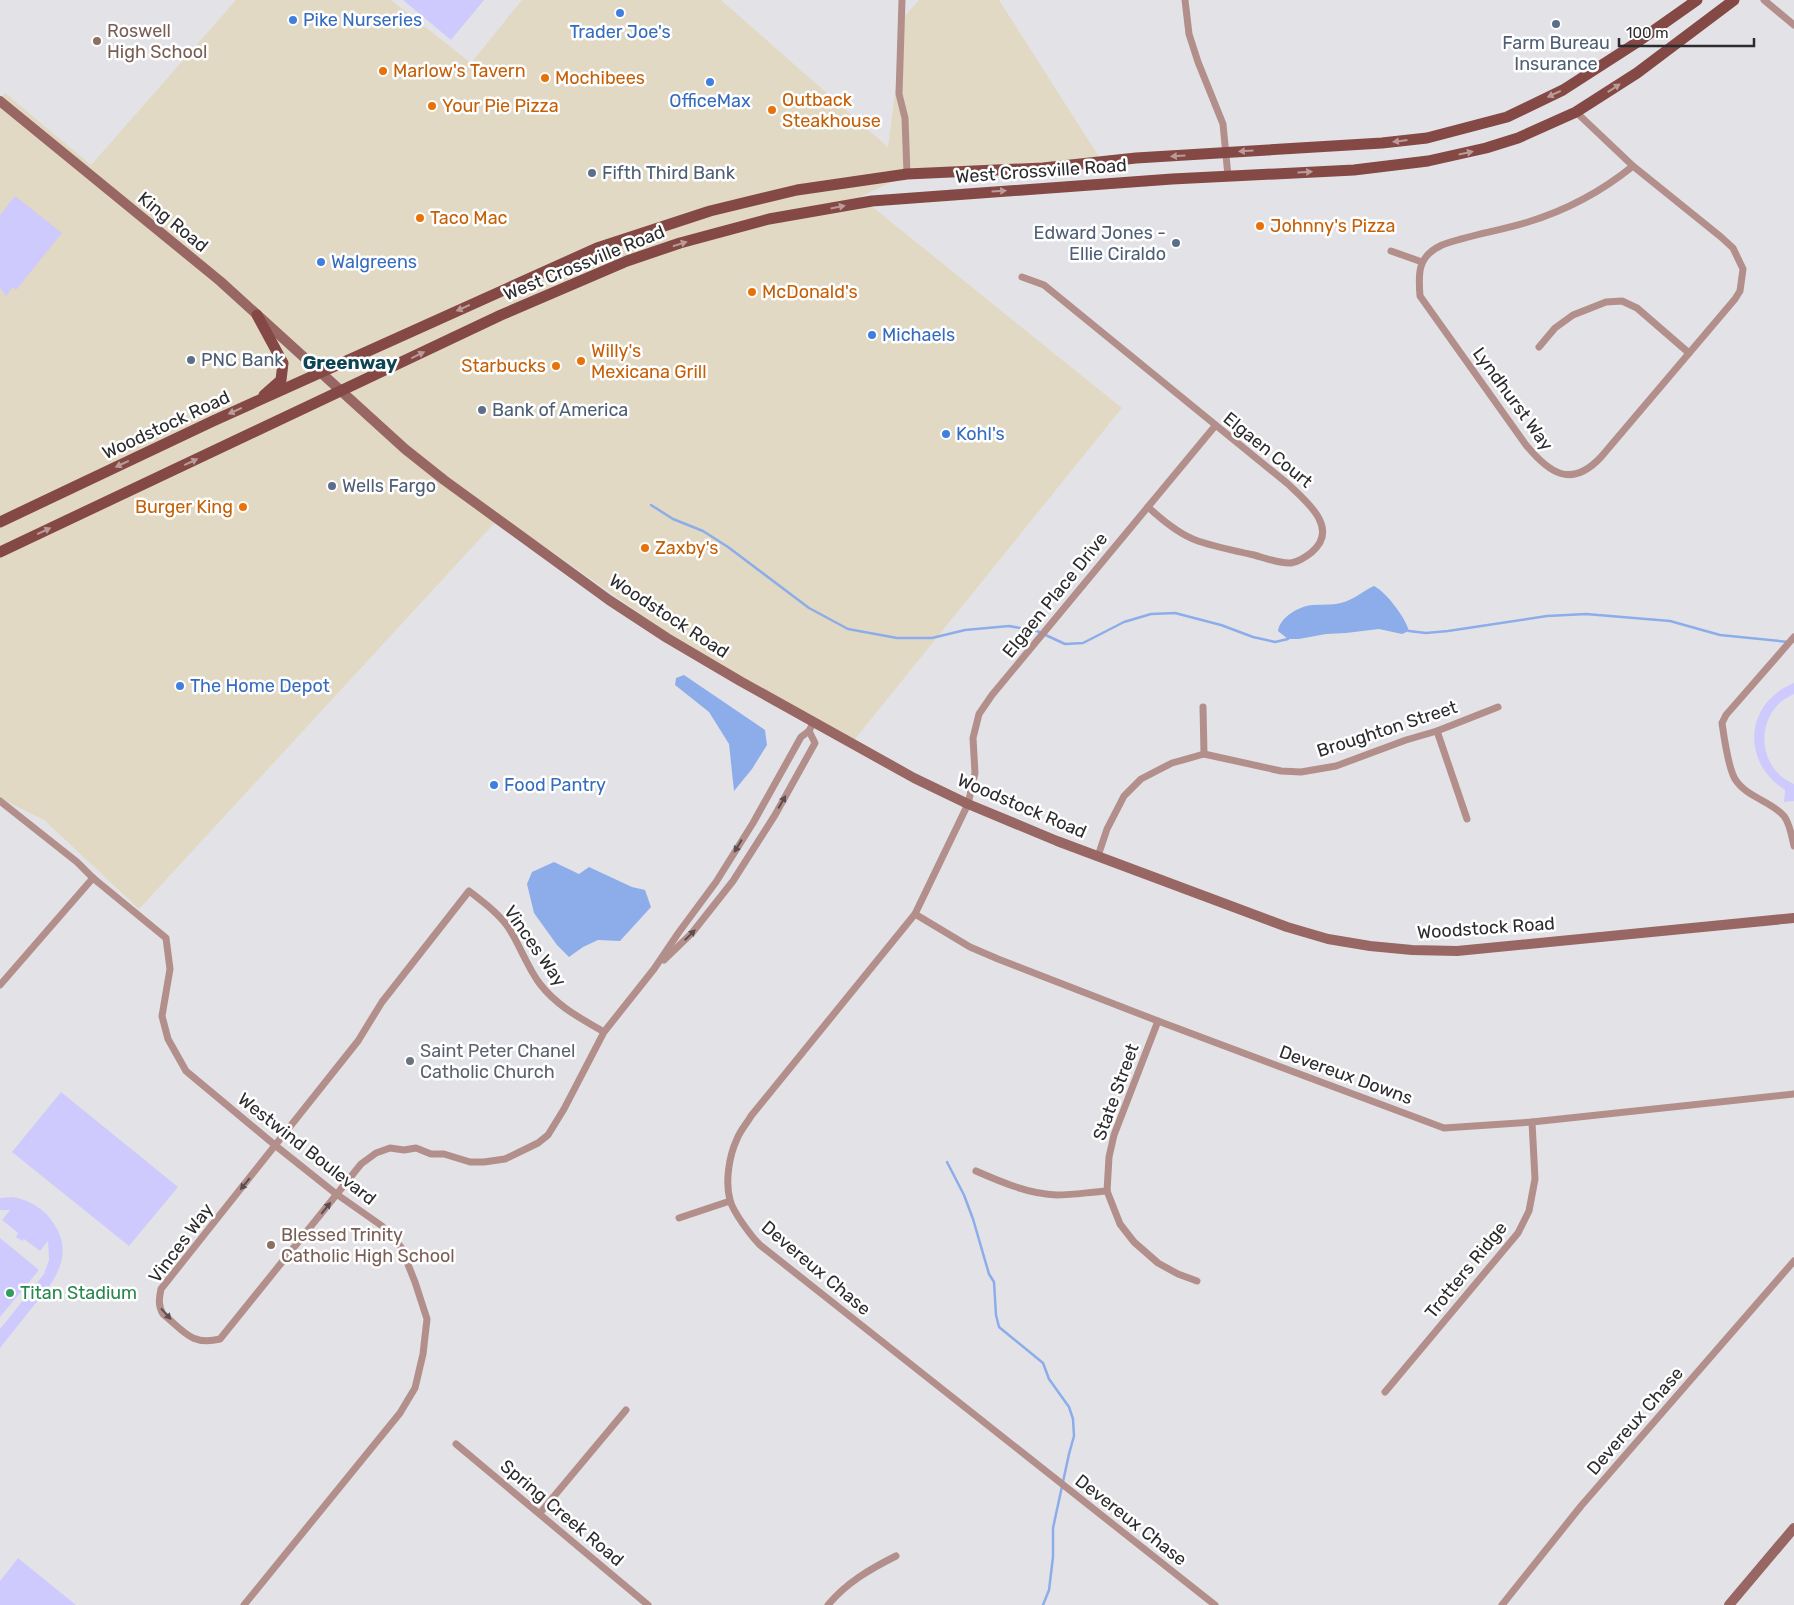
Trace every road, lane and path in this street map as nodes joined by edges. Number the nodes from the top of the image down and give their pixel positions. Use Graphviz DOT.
graph roads {
  1 [pos="902,0"];
  2 [pos="1186,0"];
  3 [pos="1697,0"];
  4 [pos="1734,0"];
  5 [pos="1764,0"];
  6 [pos="1794,25"];
  7 [pos="0,101"];
  8 [pos="1576,112"];
  9 [pos="1227,152"];
  10 [pos="1633,166"];
  11 [pos="906,174"];
  12 [pos="1228,176"];
  13 [pos="1391,251"];
  14 [pos="1422,262"];
  15 [pos="1022,277"];
  16 [pos="258,315"];
  17 [pos="1540,347"];
  18 [pos="1689,353"];
  19 [pos="321,373"];
  20 [pos="342,391"];
  21 [pos="257,402"];
  22 [pos="1214,426"];
  23 [pos="1148,506"];
  24 [pos="0,522"];
  25 [pos="0,552"];
  26 [pos="1794,637"];
  27 [pos="1204,707"];
  28 [pos="1498,707"];
  29 [pos="811,727"];
  30 [pos="1437,731"];
  31 [pos="1204,754"];
  32 [pos="0,801"];
  33 [pos="968,804"];
  34 [pos="1467,819"];
  35 [pos="1794,846"];
  36 [pos="1098,856"];
  37 [pos="93,878"];
  38 [pos="915,914"];
  39 [pos="1794,918"];
  40 [pos="654,969"];
  41 [pos="0,985"];
  42 [pos="1158,1021"];
  43 [pos="604,1032"];
  44 [pos="1794,1094"];
  45 [pos="1532,1122"];
  46 [pos="276,1146"];
  47 [pos="976,1171"];
  48 [pos="1107,1191"];
  49 [pos="337,1194"];
  50 [pos="730,1201"];
  51 [pos="679,1218"];
  52 [pos="1794,1260"];
  53 [pos="1197,1281"];
  54 [pos="1385,1392"];
  55 [pos="626,1410"];
  56 [pos="456,1444"];
  57 [pos="540,1513"];
  58 [pos="1794,1528"];
  59 [pos="896,1556"];
  60 [pos="244,1605"];
  61 [pos="648,1605"];
  62 [pos="828,1605"];
  63 [pos="1215,1605"];
  64 [pos="1502,1605"];
  65 [pos="1729,1605"];
  1 -- 11 [label="street"];
  2 -- 9 [label="street"];
  3 -- 9 [label="main road, West Crossville Road, one-way"];
  8 -- 4 [label="main road, West Crossville Road, one-way"];
  5 -- 6 [label="street"];
  7 -- 16 [label="street, King Road"];
  8 -- 10 [label="street, Lyndhurst Way"];
  12 -- 8 [label="main road, West Crossville Road, one-way"];
  9 -- 11 [label="main road, West Crossville Road, one-way"];
  9 -- 12 [label="street"];
  10 -- 14 [label="street"];
  10 -- 18 [label="street, Lyndhurst Way"];
  11 -- 19 [label="main road, West Crossville Road, one-way"];
  20 -- 12 [label="main road, West Crossville Road, one-way"];
  13 -- 14 [label="street"];
  14 -- 18 [label="street, Lyndhurst Way"];
  15 -- 22 [label="street, Elgaen Court"];
  16 -- 19 [label="street, King Road"];
  16 -- 21 [label="main road"];
  17 -- 18 [label="street"];
  19 -- 20 [label="street, Woodstock Road"];
  19 -- 21 [label="main road, Woodstock Road"];
  25 -- 20 [label="main road, one-way"];
  20 -- 29 [label="street, Woodstock Road"];
  21 -- 24 [label="main road, Woodstock Road, one-way"];
  22 -- 23 [label="street, Elgaen Place Drive"];
  22 -- 23 [label="street, Elgaen Court"];
  23 -- 33 [label="street, Elgaen Place Drive"];
  26 -- 35 [label="street"];
  27 -- 31 [label="street"];
  28 -- 30 [label="street, Broughton Street"];
  29 -- 33 [label="street, Woodstock Road"];
  29 -- 40 [label="street, Vinces Way, one-way"];
  40 -- 29 [label="street, Vinces Way, one-way"];
  30 -- 31 [label="street, Broughton Street"];
  30 -- 34 [label="street"];
  31 -- 36 [label="street, Broughton Street"];
  32 -- 37 [label="street, Westwind Boulevard"];
  33 -- 36 [label="street, Woodstock Road"];
  33 -- 38 [label="street, Devereux Chase"];
  36 -- 39 [label="street, Woodstock Road"];
  37 -- 41 [label="street"];
  37 -- 46 [label="street, Westwind Boulevard"];
  38 -- 42 [label="street, Devereux Downs"];
  38 -- 50 [label="street, Devereux Chase"];
  40 -- 43 [label="street, Vinces Way"];
  42 -- 45 [label="street, Devereux Downs"];
  42 -- 48 [label="street, State Street"];
  43 -- 46 [label="street, Vinces Way"];
  43 -- 49 [label="street, Vinces Way"];
  44 -- 45 [label="street, Devereux Downs"];
  45 -- 54 [label="street, Trotters Ridge"];
  46 -- 49 [label="street, Westwind Boulevard"];
  46 -- 49 [label="street, Vinces Way, one-way"];
  47 -- 48 [label="street"];
  48 -- 53 [label="street, State Street"];
  49 -- 60 [label="street, Westwind Boulevard"];
  50 -- 51 [label="street"];
  50 -- 63 [label="street, Devereux Chase"];
  52 -- 64 [label="street, Devereux Chase"];
  55 -- 57 [label="street"];
  56 -- 57 [label="street, Spring Creek Road"];
  57 -- 61 [label="street, Spring Creek Road"];
  58 -- 65 [label="street"];
  59 -- 62 [label="street"];
}
